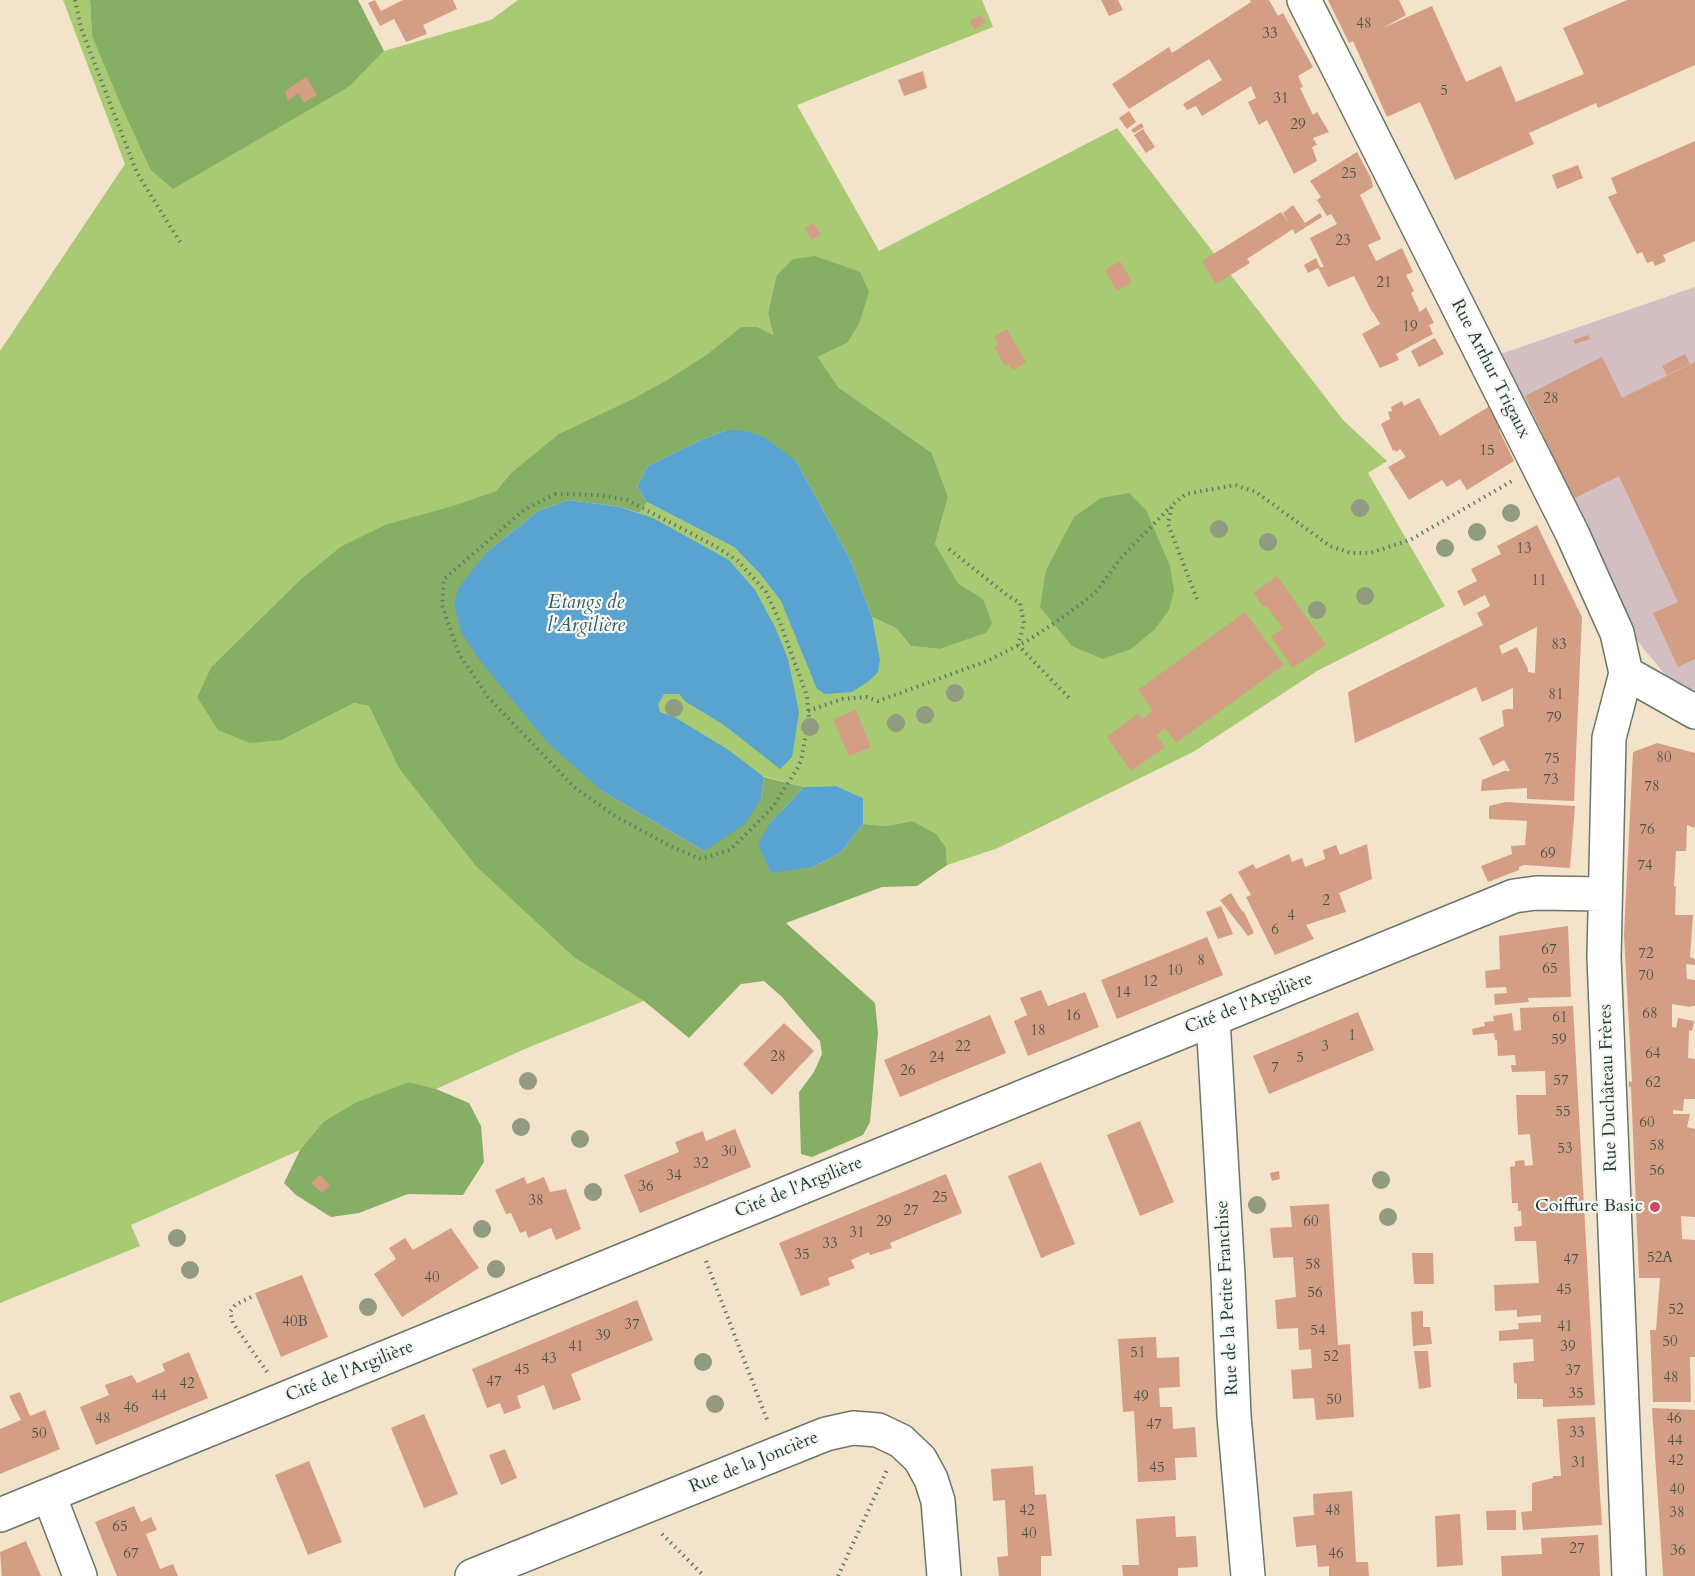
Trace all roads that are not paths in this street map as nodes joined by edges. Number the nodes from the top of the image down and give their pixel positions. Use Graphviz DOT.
graph roads {
  1 [pos="1304,0"];
  2 [pos="1626,673"];
  3 [pos="1695,712"];
  4 [pos="1605,894"];
  5 [pos="1213,1019"];
  6 [pos="49,1495"];
  7 [pos="0,1515"];
  8 [pos="80,1576"];
  9 [pos="472,1576"];
  10 [pos="944,1576"];
  11 [pos="1248,1576"];
  12 [pos="1629,1576"];
  1 -- 2 [label="street, Rue Arthur Trigaux"];
  2 -- 3 [label="street"];
  2 -- 4 [label="street, Rue Duchâteau Frères"];
  4 -- 5 [label="street, Cité de l'Argilière"];
  4 -- 12 [label="street, Rue Duchâteau Frères"];
  5 -- 6 [label="street, Cité de l'Argilière"];
  5 -- 11 [label="street, Rue de la Petite Franchise"];
  6 -- 7 [label="street, Cité de l'Argilière"];
  6 -- 8 [label="street"];
  9 -- 10 [label="street, Rue de la Joncière"];
}
